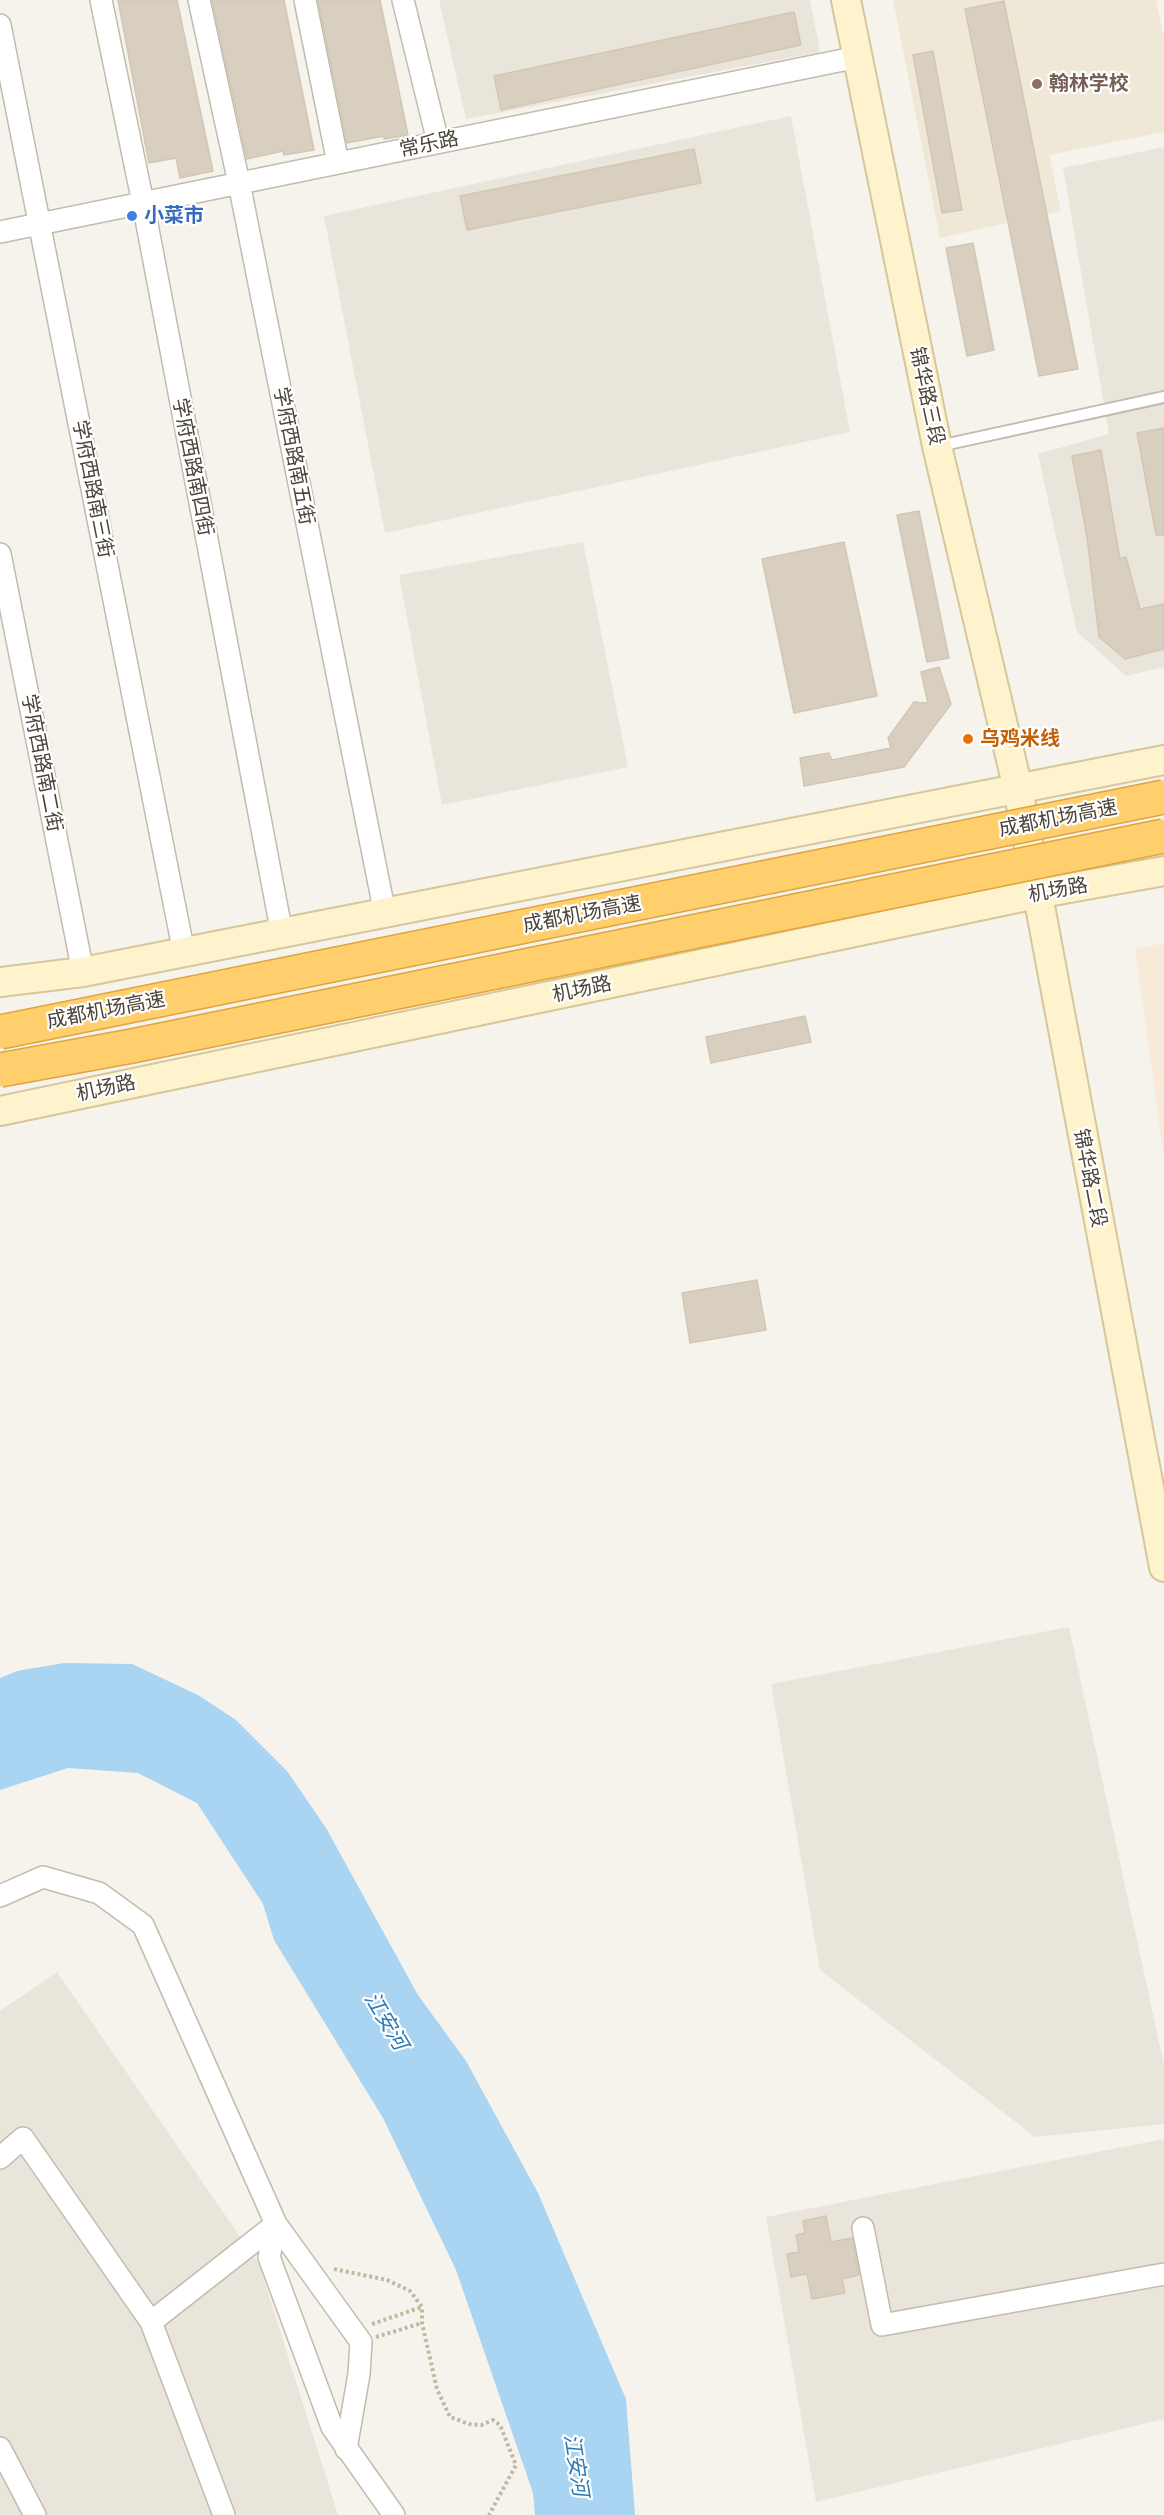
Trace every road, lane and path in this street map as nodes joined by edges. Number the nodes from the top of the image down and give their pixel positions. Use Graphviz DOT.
graph roads {
  1 [pos="101,0"];
  2 [pos="199,0"];
  3 [pos="305,0"];
  4 [pos="404,0"];
  5 [pos="846,0"];
  6 [pos="0,25"];
  7 [pos="858,57"];
  8 [pos="438,142"];
  9 [pos="338,163"];
  10 [pos="239,183"];
  11 [pos="143,203"];
  12 [pos="41,224"];
  13 [pos="0,232"];
  14 [pos="1164,397"];
  15 [pos="937,446"];
  16 [pos="0,554"];
  17 [pos="1164,760"];
  18 [pos="1018,789"];
  19 [pos="1164,797"];
  20 [pos="1164,836"];
  21 [pos="1164,871"];
  22 [pos="1036,894"];
  23 [pos="385,914"];
  24 [pos="282,934"];
  25 [pos="184,953"];
  26 [pos="83,972"];
  27 [pos="0,982"];
  28 [pos="0,1032"];
  29 [pos="0,1070"];
  30 [pos="0,1111"];
  31 [pos="1164,1566"];
  32 [pos="0,1896"];
  33 [pos="0,2158"];
  34 [pos="276,2224"];
  35 [pos="863,2228"];
  36 [pos="309,2268"];
  37 [pos="1164,2274"];
  38 [pos="422,2307"];
  39 [pos="151,2322"];
  40 [pos="422,2323"];
  41 [pos="358,2336"];
  42 [pos="0,2448"];
  43 [pos="346,2449"];
  44 [pos="35,2515"];
  45 [pos="224,2515"];
  46 [pos="394,2515"];
  47 [pos="489,2515"];
  1 -- 11 [label="street, 学府西路南四街"];
  2 -- 10 [label="street, 学府西路南五街"];
  3 -- 9 [label="street"];
  4 -- 8 [label="street"];
  5 -- 7 [label="main road, 锦华路三段"];
  6 -- 12 [label="street, 学府西路南三街"];
  7 -- 8 [label="street, 常乐路"];
  7 -- 15 [label="main road, 锦华路三段"];
  8 -- 9 [label="street, 常乐路"];
  9 -- 10 [label="street, 常乐路"];
  10 -- 11 [label="street, 常乐路"];
  10 -- 23 [label="street, 学府西路南五街"];
  11 -- 12 [label="street, 常乐路"];
  11 -- 24 [label="street, 学府西路南四街"];
  12 -- 13 [label="street, 常乐路"];
  12 -- 25 [label="street, 学府西路南三街"];
  14 -- 15 [label="lane"];
  15 -- 18 [label="main road, 锦华路三段"];
  16 -- 26 [label="street, 学府西路南二街"];
  17 -- 18 [label="main road"];
  18 -- 22 [label="main road, 锦华路二段"];
  18 -- 23 [label="main road"];
  19 -- 28 [label="highway, 成都机场高速, bridge"];
  20 -- 29 [label="highway, 成都机场高速, bridge"];
  21 -- 22 [label="main road, 机场路"];
  22 -- 30 [label="main road, 机场路"];
  22 -- 31 [label="main road, 锦华路二段"];
  23 -- 24 [label="main road"];
  24 -- 25 [label="main road"];
  25 -- 26 [label="main road"];
  26 -- 27 [label="main road"];
  32 -- 34 [label="street"];
  33 -- 39 [label="street"];
  34 -- 36 [label="street"];
  34 -- 39 [label="street"];
  34 -- 43 [label="street"];
  35 -- 37 [label="street"];
  36 -- 38 [label="path"];
  36 -- 41 [label="street"];
  38 -- 40 [label="path"];
  38 -- 41 [label="path"];
  39 -- 45 [label="street"];
  40 -- 41 [label="path"];
  40 -- 47 [label="path"];
  41 -- 43 [label="street"];
  42 -- 44 [label="street"];
  43 -- 46 [label="street"];
}
